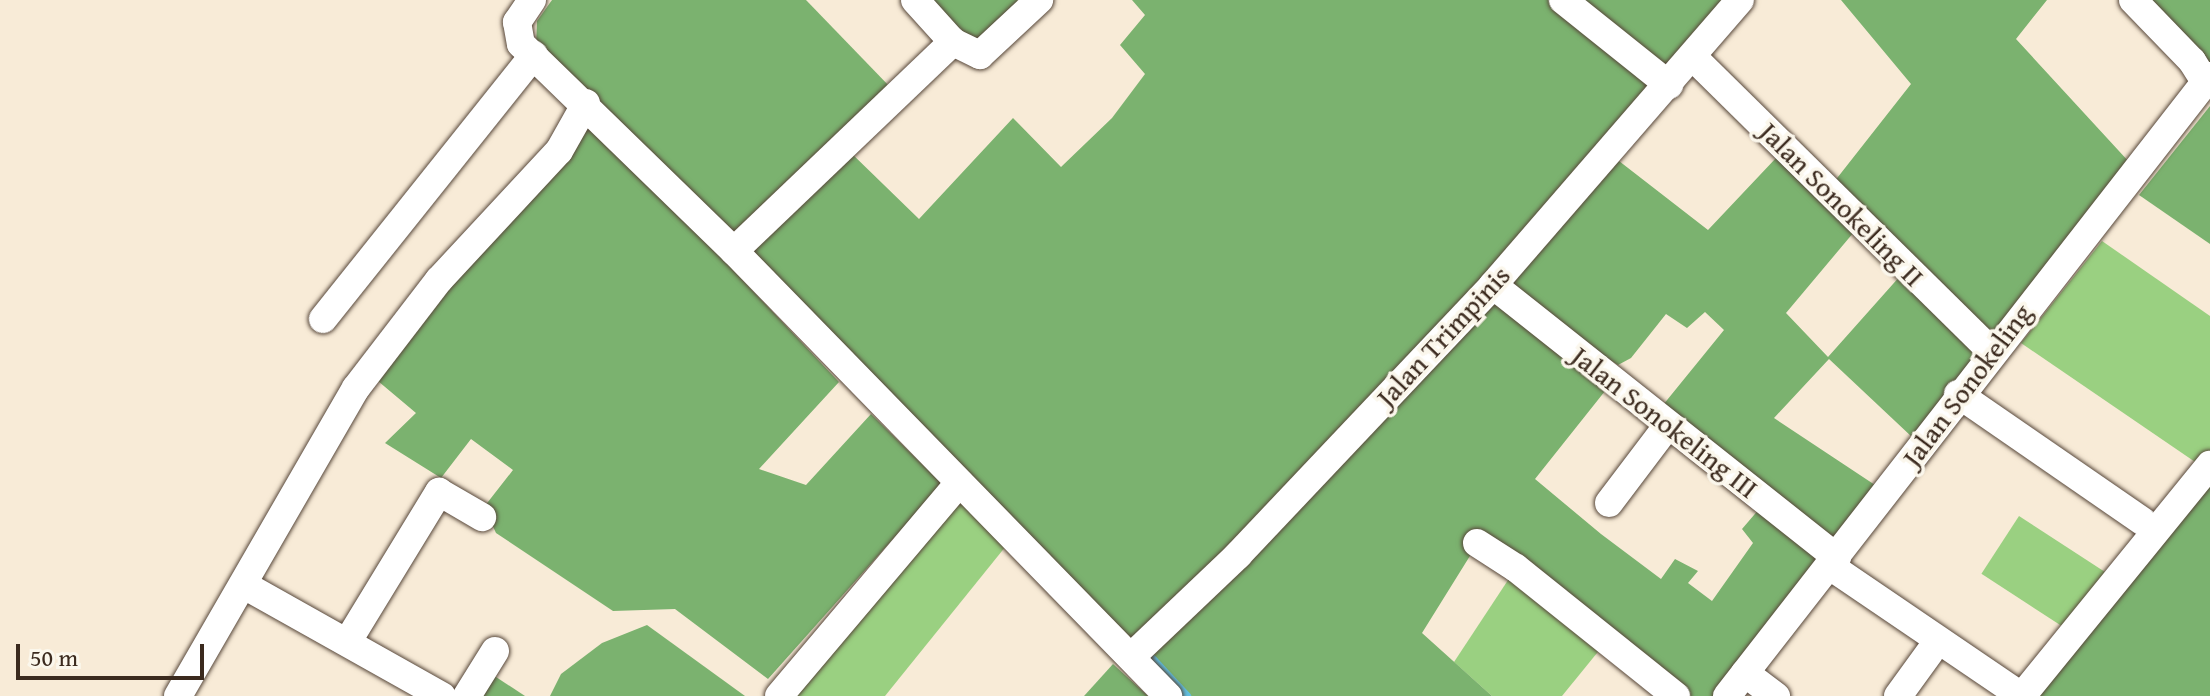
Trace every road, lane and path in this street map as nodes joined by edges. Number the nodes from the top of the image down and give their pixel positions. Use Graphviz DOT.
graph roads {
  1 [pos="532,0"];
  2 [pos="915,0"];
  3 [pos="1039,0"];
  4 [pos="1563,0"];
  5 [pos="1740,0"];
  6 [pos="2133,0"];
  7 [pos="953,42"];
  8 [pos="534,55"];
  9 [pos="1693,57"];
  10 [pos="2207,79"];
  11 [pos="1669,85"];
  12 [pos="586,103"];
  13 [pos="734,251"];
  14 [pos="1493,285"];
  15 [pos="323,319"];
  16 [pos="1991,351"];
  17 [pos="1958,394"];
  18 [pos="1668,425"];
  19 [pos="2210,465"];
  20 [pos="959,483"];
  21 [pos="1609,503"];
  22 [pos="482,517"];
  23 [pos="2142,521"];
  24 [pos="1477,543"];
  25 [pos="1833,562"];
  26 [pos="244,585"];
  27 [pos="348,641"];
  28 [pos="495,651"];
  29 [pos="1930,652"];
  30 [pos="1131,657"];
  31 [pos="1745,673"];
  32 [pos="178,696"];
  33 [pos="442,696"];
  34 [pos="467,696"];
  35 [pos="779,696"];
  36 [pos="1168,696"];
  37 [pos="1676,696"];
  38 [pos="1727,696"];
  39 [pos="1776,696"];
  40 [pos="1898,696"];
  41 [pos="2022,696"];
  1 -- 8 [label="street"];
  2 -- 7 [label="street"];
  3 -- 7 [label="street"];
  4 -- 11 [label="street"];
  5 -- 9 [label="street, Jalan Trimpinis"];
  6 -- 10 [label="street"];
  7 -- 13 [label="street"];
  8 -- 12 [label="street"];
  8 -- 15 [label="street"];
  9 -- 11 [label="street, Jalan Trimpinis"];
  9 -- 16 [label="street, Jalan Sonokeling II"];
  10 -- 16 [label="street, Jalan Sonokeling"];
  11 -- 14 [label="street, Jalan Trimpinis"];
  12 -- 13 [label="street"];
  12 -- 26 [label="street"];
  13 -- 20 [label="street"];
  14 -- 18 [label="street, Jalan Sonokeling III"];
  14 -- 30 [label="street, Jalan Trimpinis"];
  16 -- 17 [label="street, Jalan Sonokeling"];
  17 -- 23 [label="street"];
  17 -- 25 [label="street, Jalan Sonokeling"];
  18 -- 21 [label="street"];
  18 -- 25 [label="street, Jalan Sonokeling III"];
  19 -- 41 [label="street"];
  20 -- 30 [label="street"];
  20 -- 35 [label="street"];
  22 -- 27 [label="street"];
  24 -- 37 [label="street"];
  25 -- 31 [label="street, Jalan Sonokeling"];
  25 -- 41 [label="street, Jalan Sonokeling III"];
  26 -- 27 [label="street"];
  26 -- 32 [label="street"];
  27 -- 33 [label="street"];
  28 -- 34 [label="street"];
  29 -- 40 [label="street"];
  30 -- 36 [label="street"];
  31 -- 38 [label="street, Jalan Sonokeling"];
  31 -- 39 [label="street"];
}
